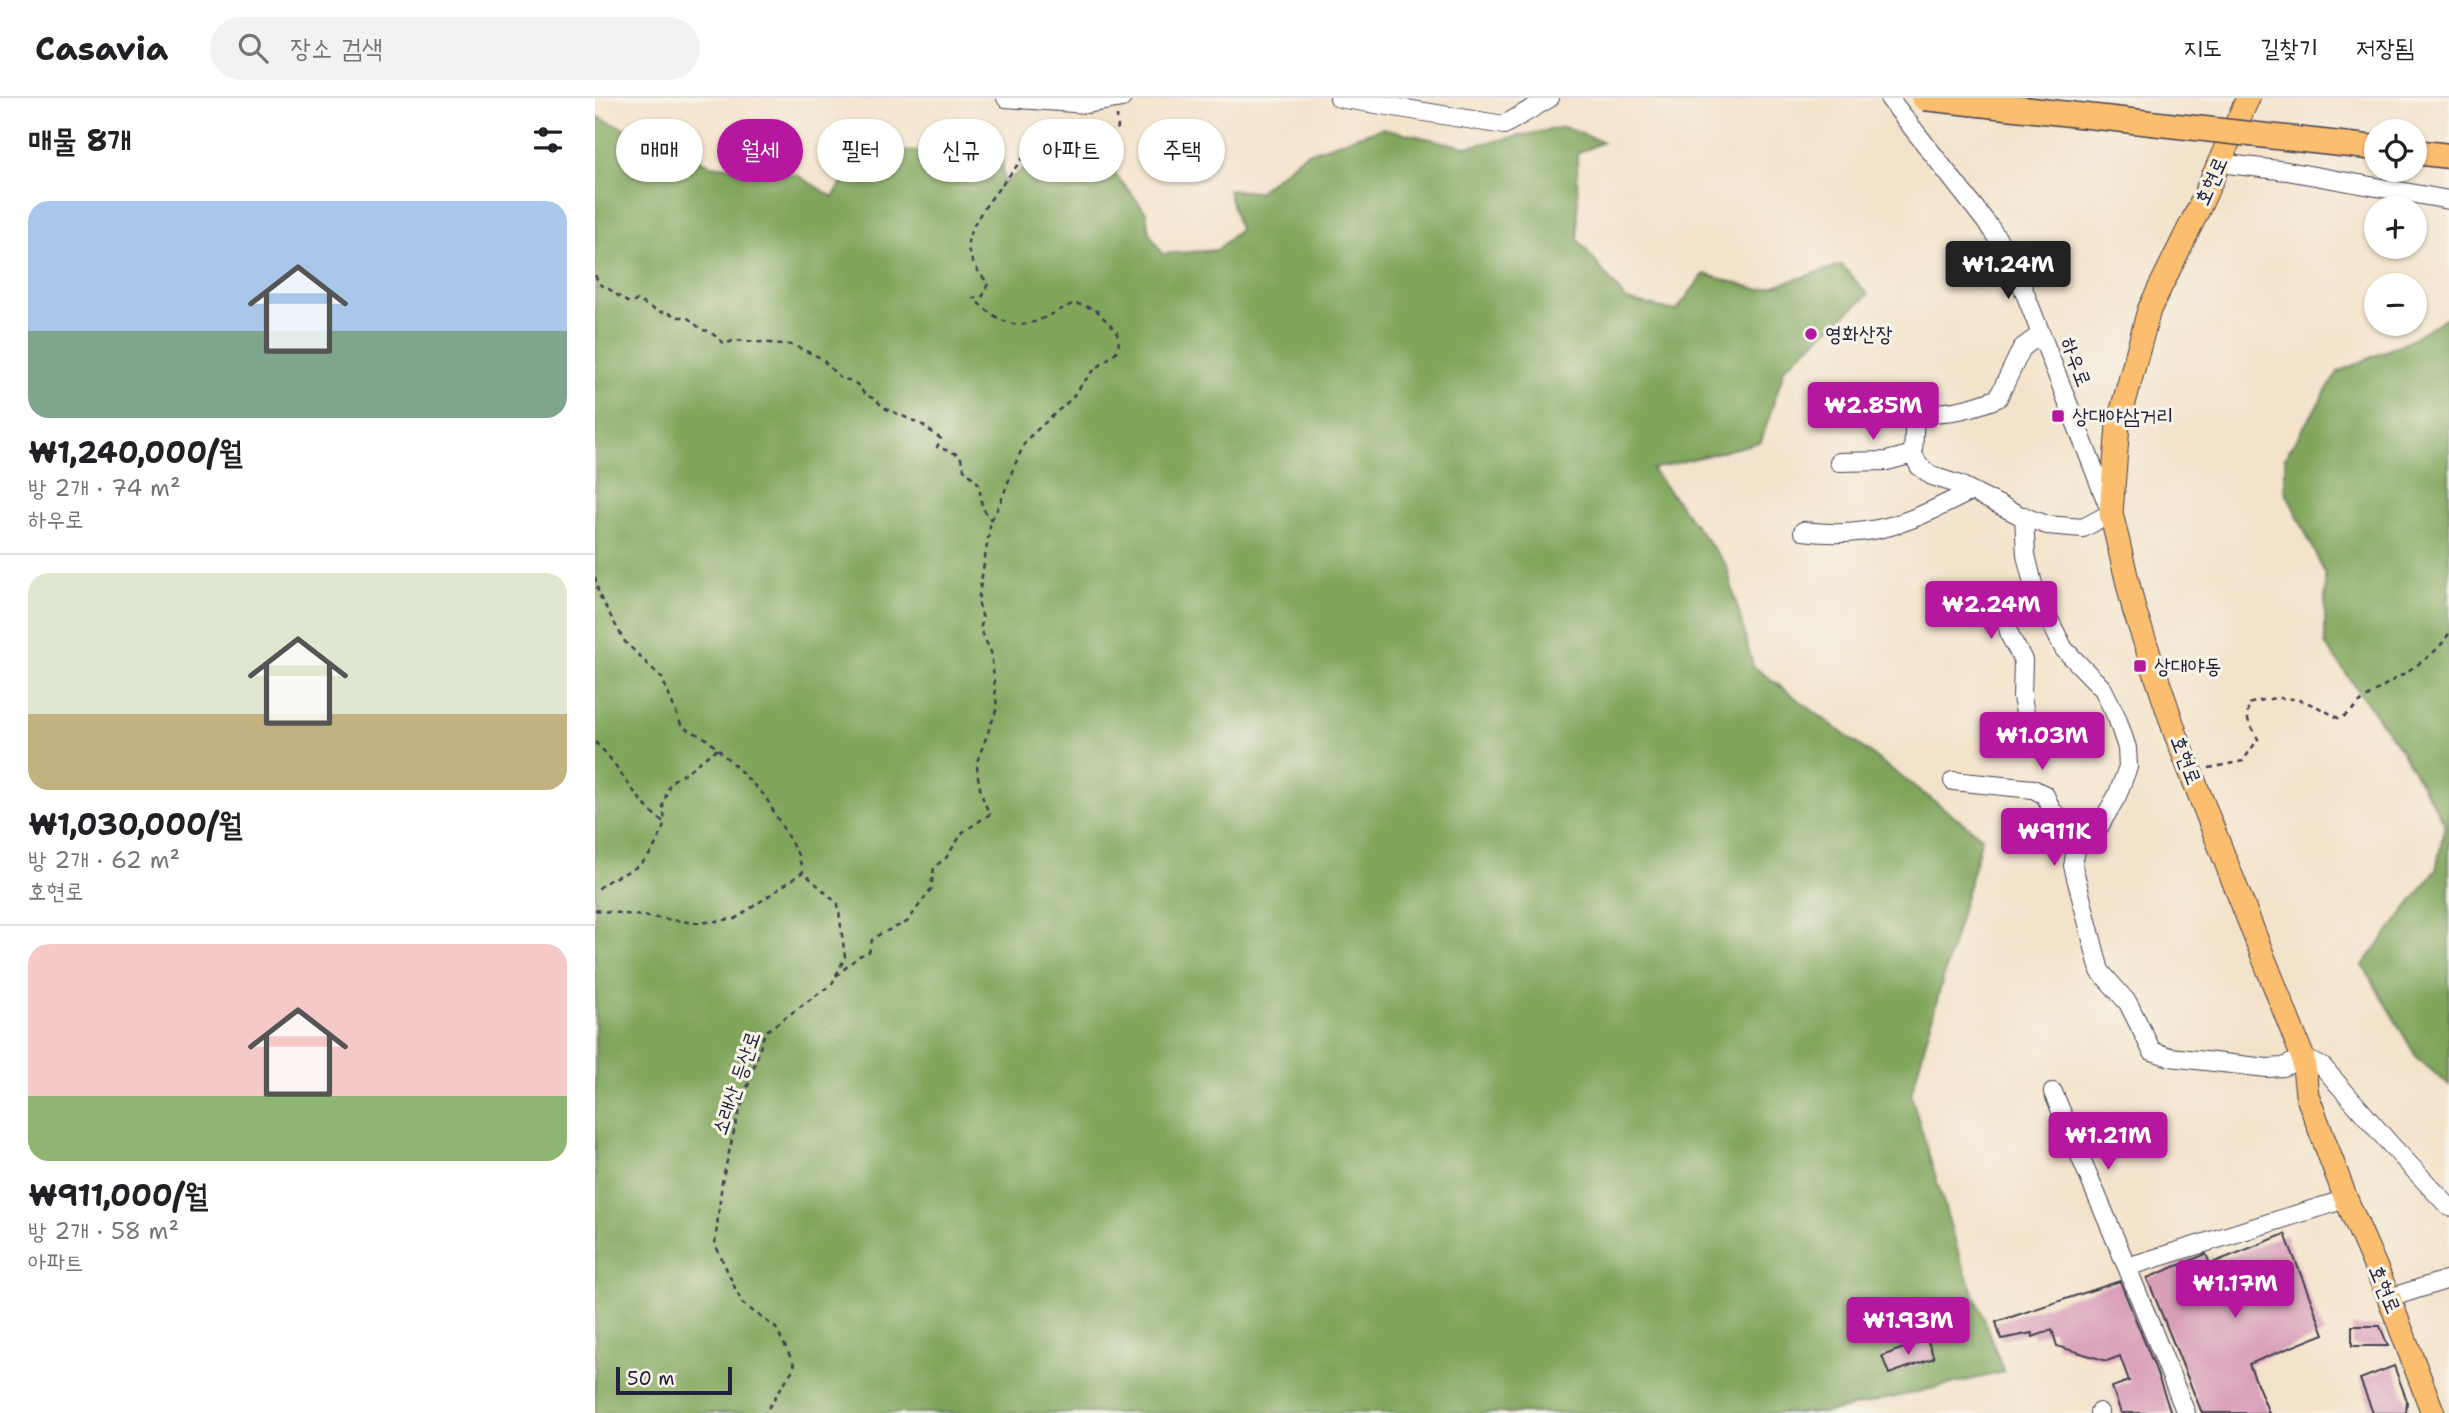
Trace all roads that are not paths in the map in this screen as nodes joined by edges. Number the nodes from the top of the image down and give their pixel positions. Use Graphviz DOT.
graph roads {
  1 [pos="1006,98"];
  2 [pos="1339,98"];
  3 [pos="1550,98"];
  4 [pos="1889,98"];
  5 [pos="1924,98"];
  6 [pos="2248,98"];
  7 [pos="1118,99"];
  8 [pos="2364,147"];
  9 [pos="2427,153"];
  10 [pos="2449,156"];
  11 [pos="2219,163"];
  12 [pos="2449,200"];
  13 [pos="2041,334"];
  14 [pos="1868,396"];
  15 [pos="1915,411"];
  16 [pos="1913,454"];
  17 [pos="1839,462"];
  18 [pos="1971,491"];
  19 [pos="2111,513"];
  20 [pos="2024,516"];
  21 [pos="1803,531"];
  22 [pos="2039,598"];
  23 [pos="2028,729"];
  24 [pos="1953,781"];
  25 [pos="2077,844"];
  26 [pos="2304,1058"];
  27 [pos="2053,1092"];
  28 [pos="2346,1199"];
  29 [pos="2449,1207"];
  30 [pos="2127,1267"];
  31 [pos="2449,1279"];
  32 [pos="2389,1298"];
  33 [pos="2186,1413"];
  34 [pos="2433,1413"];
  1 -- 7 [label="street"];
  2 -- 3 [label="street"];
  4 -- 13 [label="street, 하우로"];
  5 -- 8 [label="highway, bridge"];
  6 -- 11 [label="main road, 호현로"];
  9 -- 10 [label="highway"];
  11 -- 12 [label="street"];
  11 -- 19 [label="main road, 호현로"];
  13 -- 15 [label="street"];
  13 -- 19 [label="street, 하우로"];
  14 -- 15 [label="street"];
  15 -- 16 [label="street"];
  16 -- 17 [label="street"];
  16 -- 18 [label="street"];
  18 -- 20 [label="street"];
  18 -- 21 [label="street"];
  19 -- 20 [label="street"];
  19 -- 26 [label="main road, 호현로"];
  20 -- 22 [label="street"];
  22 -- 23 [label="street"];
  22 -- 25 [label="street"];
  24 -- 25 [label="street"];
  25 -- 26 [label="street"];
  26 -- 28 [label="main road, 호현로"];
  26 -- 29 [label="street"];
  27 -- 30 [label="street"];
  28 -- 30 [label="street"];
  28 -- 32 [label="main road, 호현로"];
  30 -- 33 [label="street"];
  31 -- 32 [label="street"];
  32 -- 34 [label="main road, 호현로"];
}
